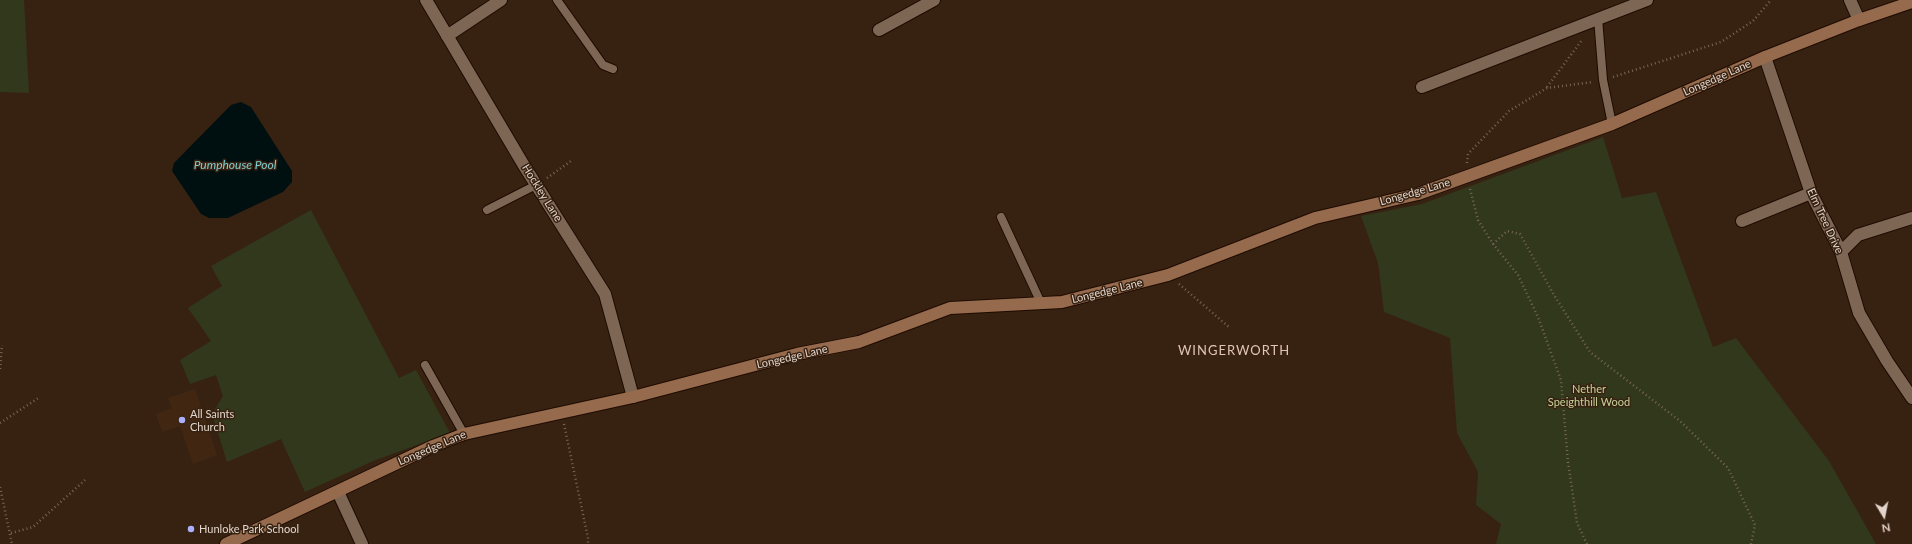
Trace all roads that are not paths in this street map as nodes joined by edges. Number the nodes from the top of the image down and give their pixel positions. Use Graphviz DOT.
graph roads {
  1 [pos="426,0"];
  2 [pos="501,0"];
  3 [pos="557,0"];
  4 [pos="934,0"];
  5 [pos="1647,0"];
  6 [pos="1850,0"];
  7 [pos="1912,2"];
  8 [pos="1598,18"];
  9 [pos="1859,20"];
  10 [pos="879,30"];
  11 [pos="447,36"];
  12 [pos="1766,57"];
  13 [pos="613,69"];
  14 [pos="1422,87"];
  15 [pos="1612,124"];
  16 [pos="536,185"];
  17 [pos="1811,193"];
  18 [pos="487,210"];
  19 [pos="1001,217"];
  20 [pos="1912,218"];
  21 [pos="1742,221"];
  22 [pos="1841,252"];
  23 [pos="1041,303"];
  24 [pos="425,365"];
  25 [pos="633,397"];
  26 [pos="1912,398"];
  27 [pos="464,434"];
  28 [pos="338,492"];
  29 [pos="226,544"];
  30 [pos="362,544"];
  1 -- 11 [label="street, Hockley Lane"];
  2 -- 11 [label="street"];
  3 -- 13 [label="lane"];
  4 -- 10 [label="street"];
  5 -- 8 [label="street"];
  6 -- 9 [label="street"];
  7 -- 9 [label="street, Longedge Lane"];
  8 -- 14 [label="street"];
  8 -- 15 [label="lane"];
  9 -- 12 [label="street, Longedge Lane"];
  11 -- 16 [label="street, Hockley Lane"];
  12 -- 15 [label="street, Longedge Lane"];
  12 -- 17 [label="street, Elm Tree Drive"];
  15 -- 23 [label="street, Longedge Lane"];
  16 -- 18 [label="lane"];
  16 -- 25 [label="street, Hockley Lane"];
  17 -- 21 [label="street"];
  17 -- 22 [label="street, Elm Tree Drive"];
  19 -- 23 [label="lane"];
  20 -- 22 [label="street"];
  22 -- 26 [label="street, Elm Tree Drive"];
  23 -- 25 [label="street, Longedge Lane"];
  24 -- 27 [label="lane"];
  25 -- 27 [label="street, Longedge Lane"];
  27 -- 28 [label="street, Longedge Lane"];
  28 -- 29 [label="street, Longedge Lane"];
  28 -- 30 [label="street"];
}
